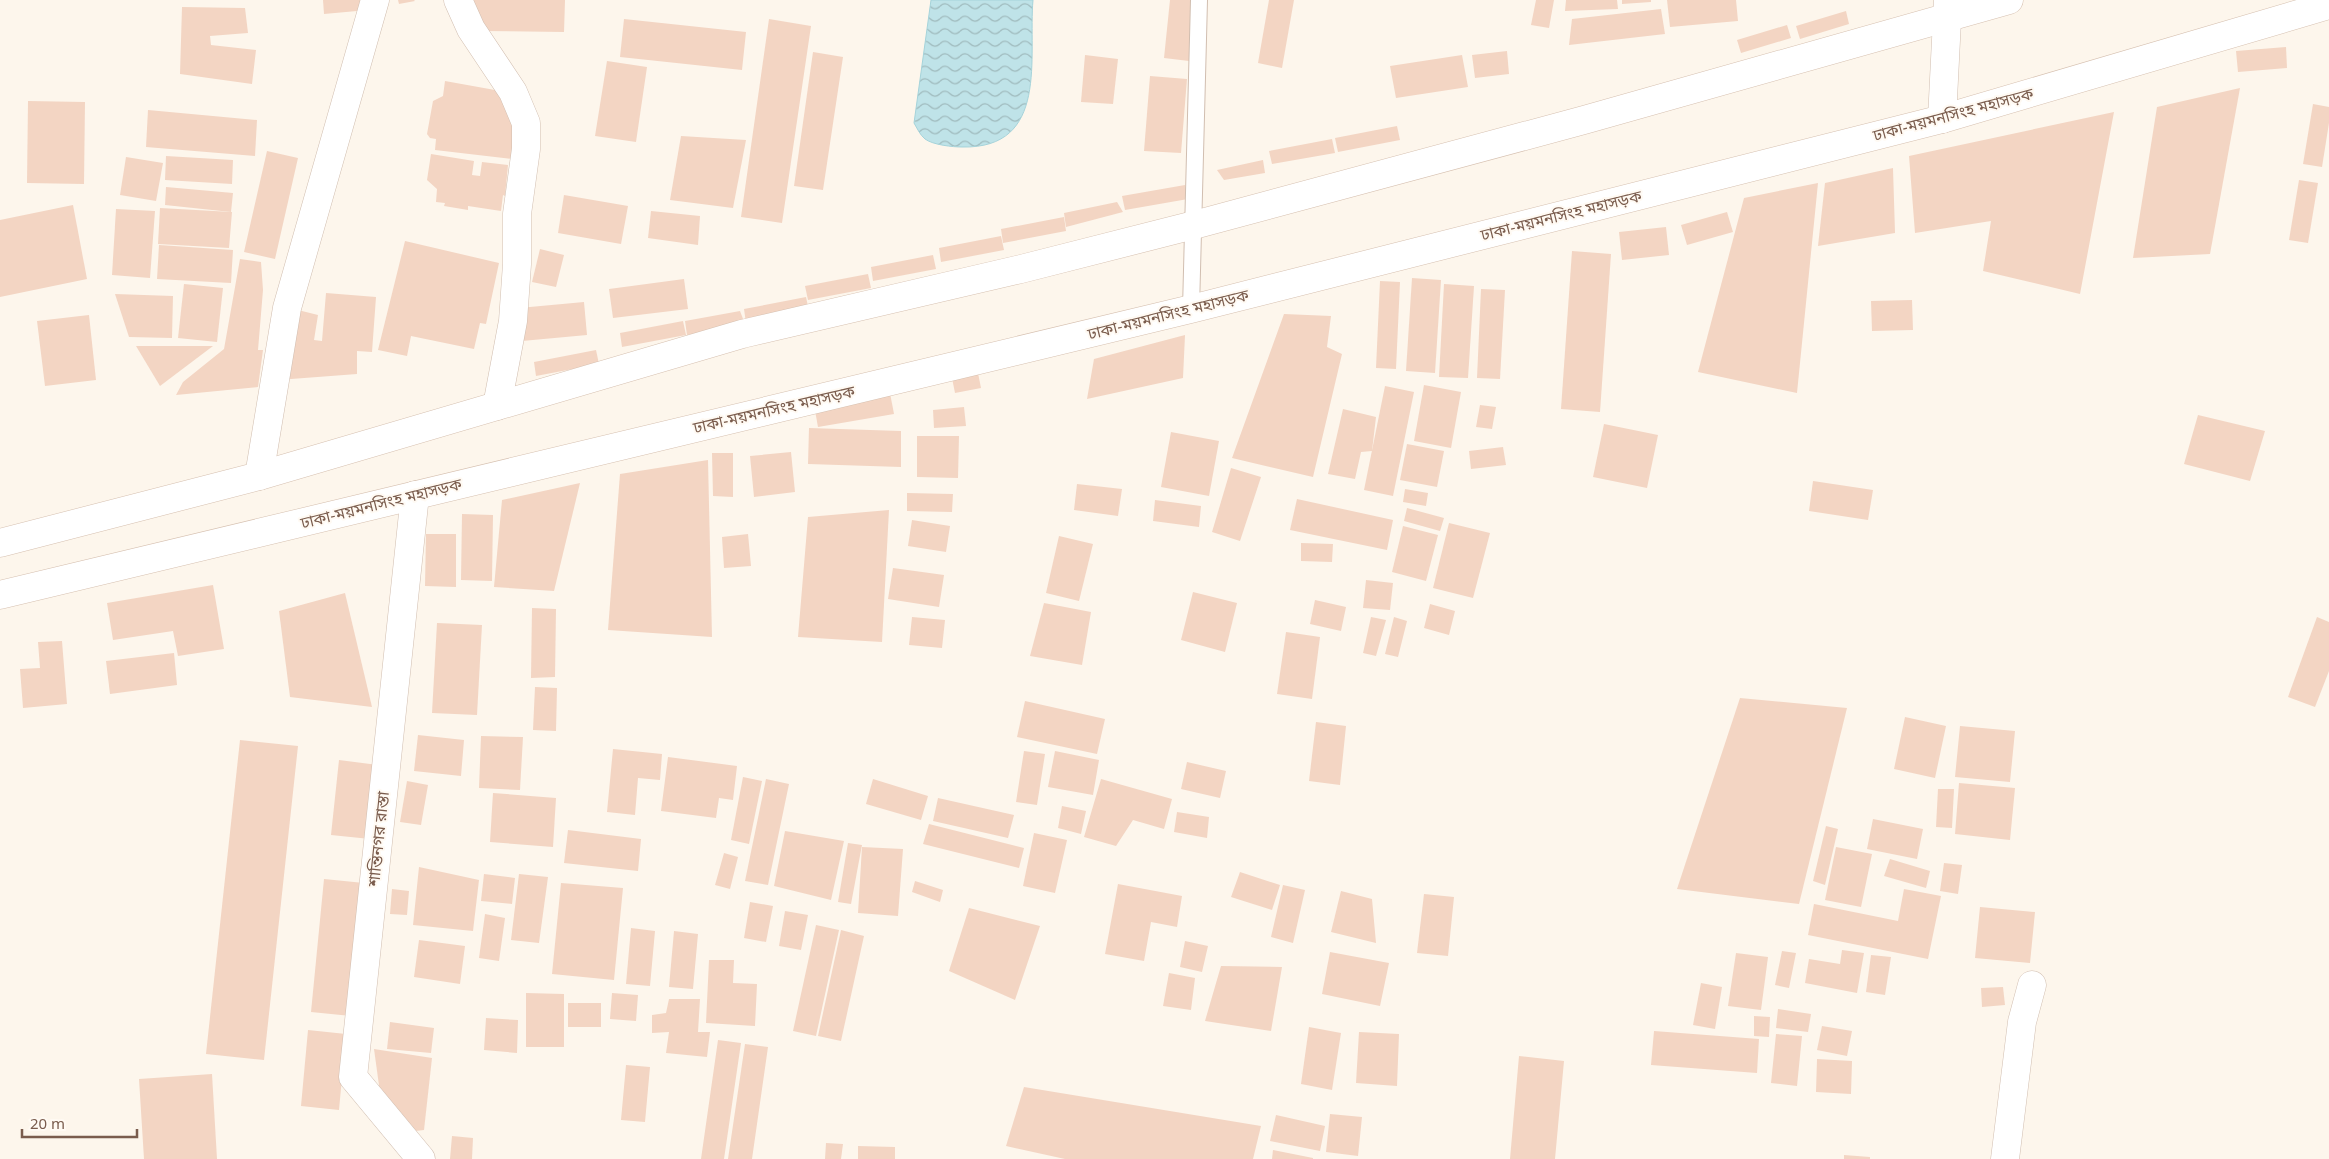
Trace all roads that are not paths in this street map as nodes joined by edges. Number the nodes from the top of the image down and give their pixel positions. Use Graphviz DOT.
graph roads {
  1 [pos="375,0"];
  2 [pos="458,0"];
  3 [pos="1199,0"];
  4 [pos="2009,0"];
  5 [pos="2329,5"];
  6 [pos="1947,8"];
  7 [pos="1942,119"];
  8 [pos="1194,225"];
  9 [pos="1191,309"];
  10 [pos="497,406"];
  11 [pos="259,476"];
  12 [pos="415,495"];
  13 [pos="0,544"];
  14 [pos="0,595"];
  15 [pos="2032,985"];
  16 [pos="421,1159"];
  17 [pos="2004,1159"];
  1 -- 11 [label="main road"];
  2 -- 10 [label="main road"];
  3 -- 8 [label="lane"];
  4 -- 6 [label="main road"];
  5 -- 7 [label="main road, ঢাকা-ময়মনসিংহ মহাসড়ক"];
  6 -- 7 [label="main road"];
  6 -- 8 [label="main road"];
  7 -- 9 [label="main road, ঢাকা-ময়মনসিংহ মহাসড়ক"];
  8 -- 9 [label="lane"];
  8 -- 10 [label="main road"];
  9 -- 12 [label="main road, ঢাকা-ময়মনসিংহ মহাসড়ক"];
  10 -- 11 [label="main road"];
  11 -- 13 [label="main road"];
  12 -- 14 [label="main road, ঢাকা-ময়মনসিংহ মহাসড়ক"];
  12 -- 16 [label="main road, শান্তিনগর রাস্তা"];
  15 -- 17 [label="main road"];
}
